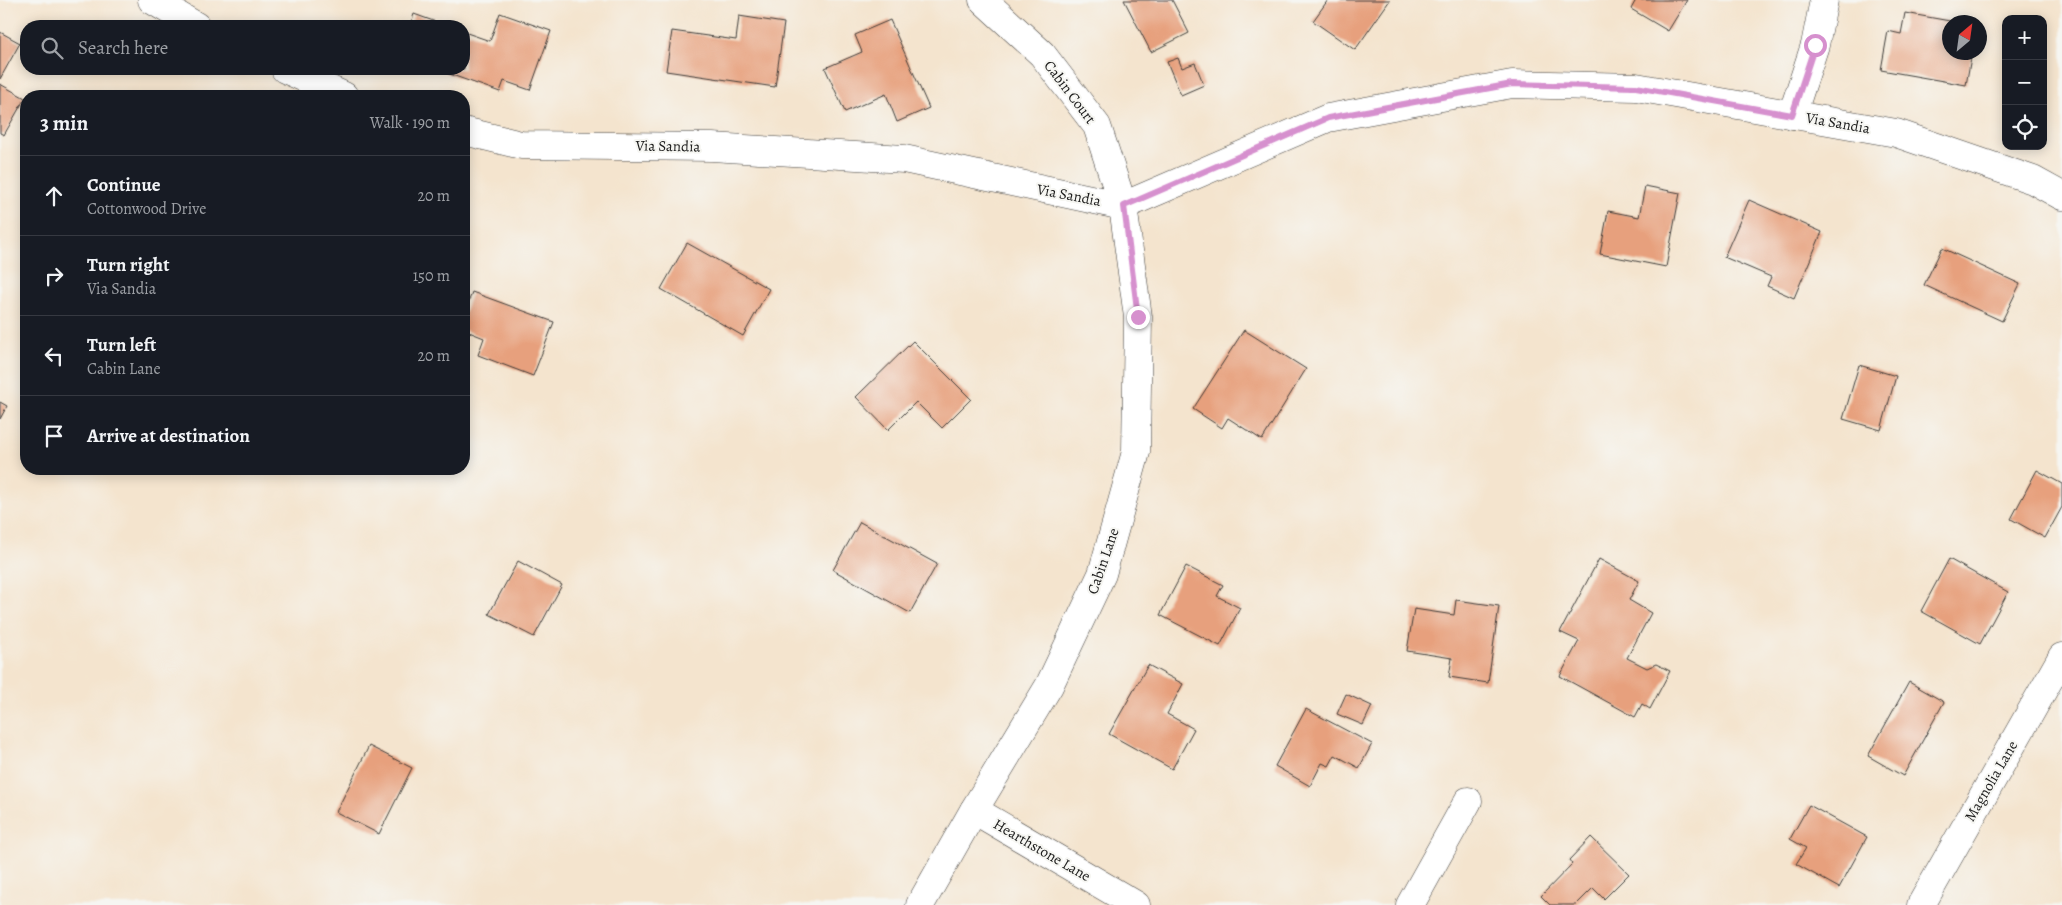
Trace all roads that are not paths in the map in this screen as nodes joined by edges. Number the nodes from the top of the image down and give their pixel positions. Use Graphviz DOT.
graph roads {
  1 [pos="152,0"];
  2 [pos="983,0"];
  3 [pos="1824,0"];
  4 [pos="186,20"];
  5 [pos="298,75"];
  6 [pos="331,90"];
  7 [pos="1792,115"];
  8 [pos="470,132"];
  9 [pos="2062,196"];
  10 [pos="1124,206"];
  11 [pos="2062,657"];
  12 [pos="1468,801"];
  13 [pos="974,810"];
  14 [pos="920,905"];
  15 [pos="1136,905"];
  16 [pos="1410,905"];
  17 [pos="1921,905"];
  1 -- 4 [label="street"];
  2 -- 10 [label="street, Cabin Court"];
  3 -- 7 [label="street"];
  5 -- 6 [label="street"];
  7 -- 9 [label="street, Via Sandia"];
  7 -- 10 [label="street, Via Sandia"];
  8 -- 10 [label="street, Via Sandia"];
  10 -- 13 [label="street, Cabin Lane"];
  11 -- 17 [label="street, Magnolia Lane"];
  12 -- 16 [label="street"];
  13 -- 14 [label="street, Cabin Lane"];
  13 -- 15 [label="street, Hearthstone Lane"];
}
